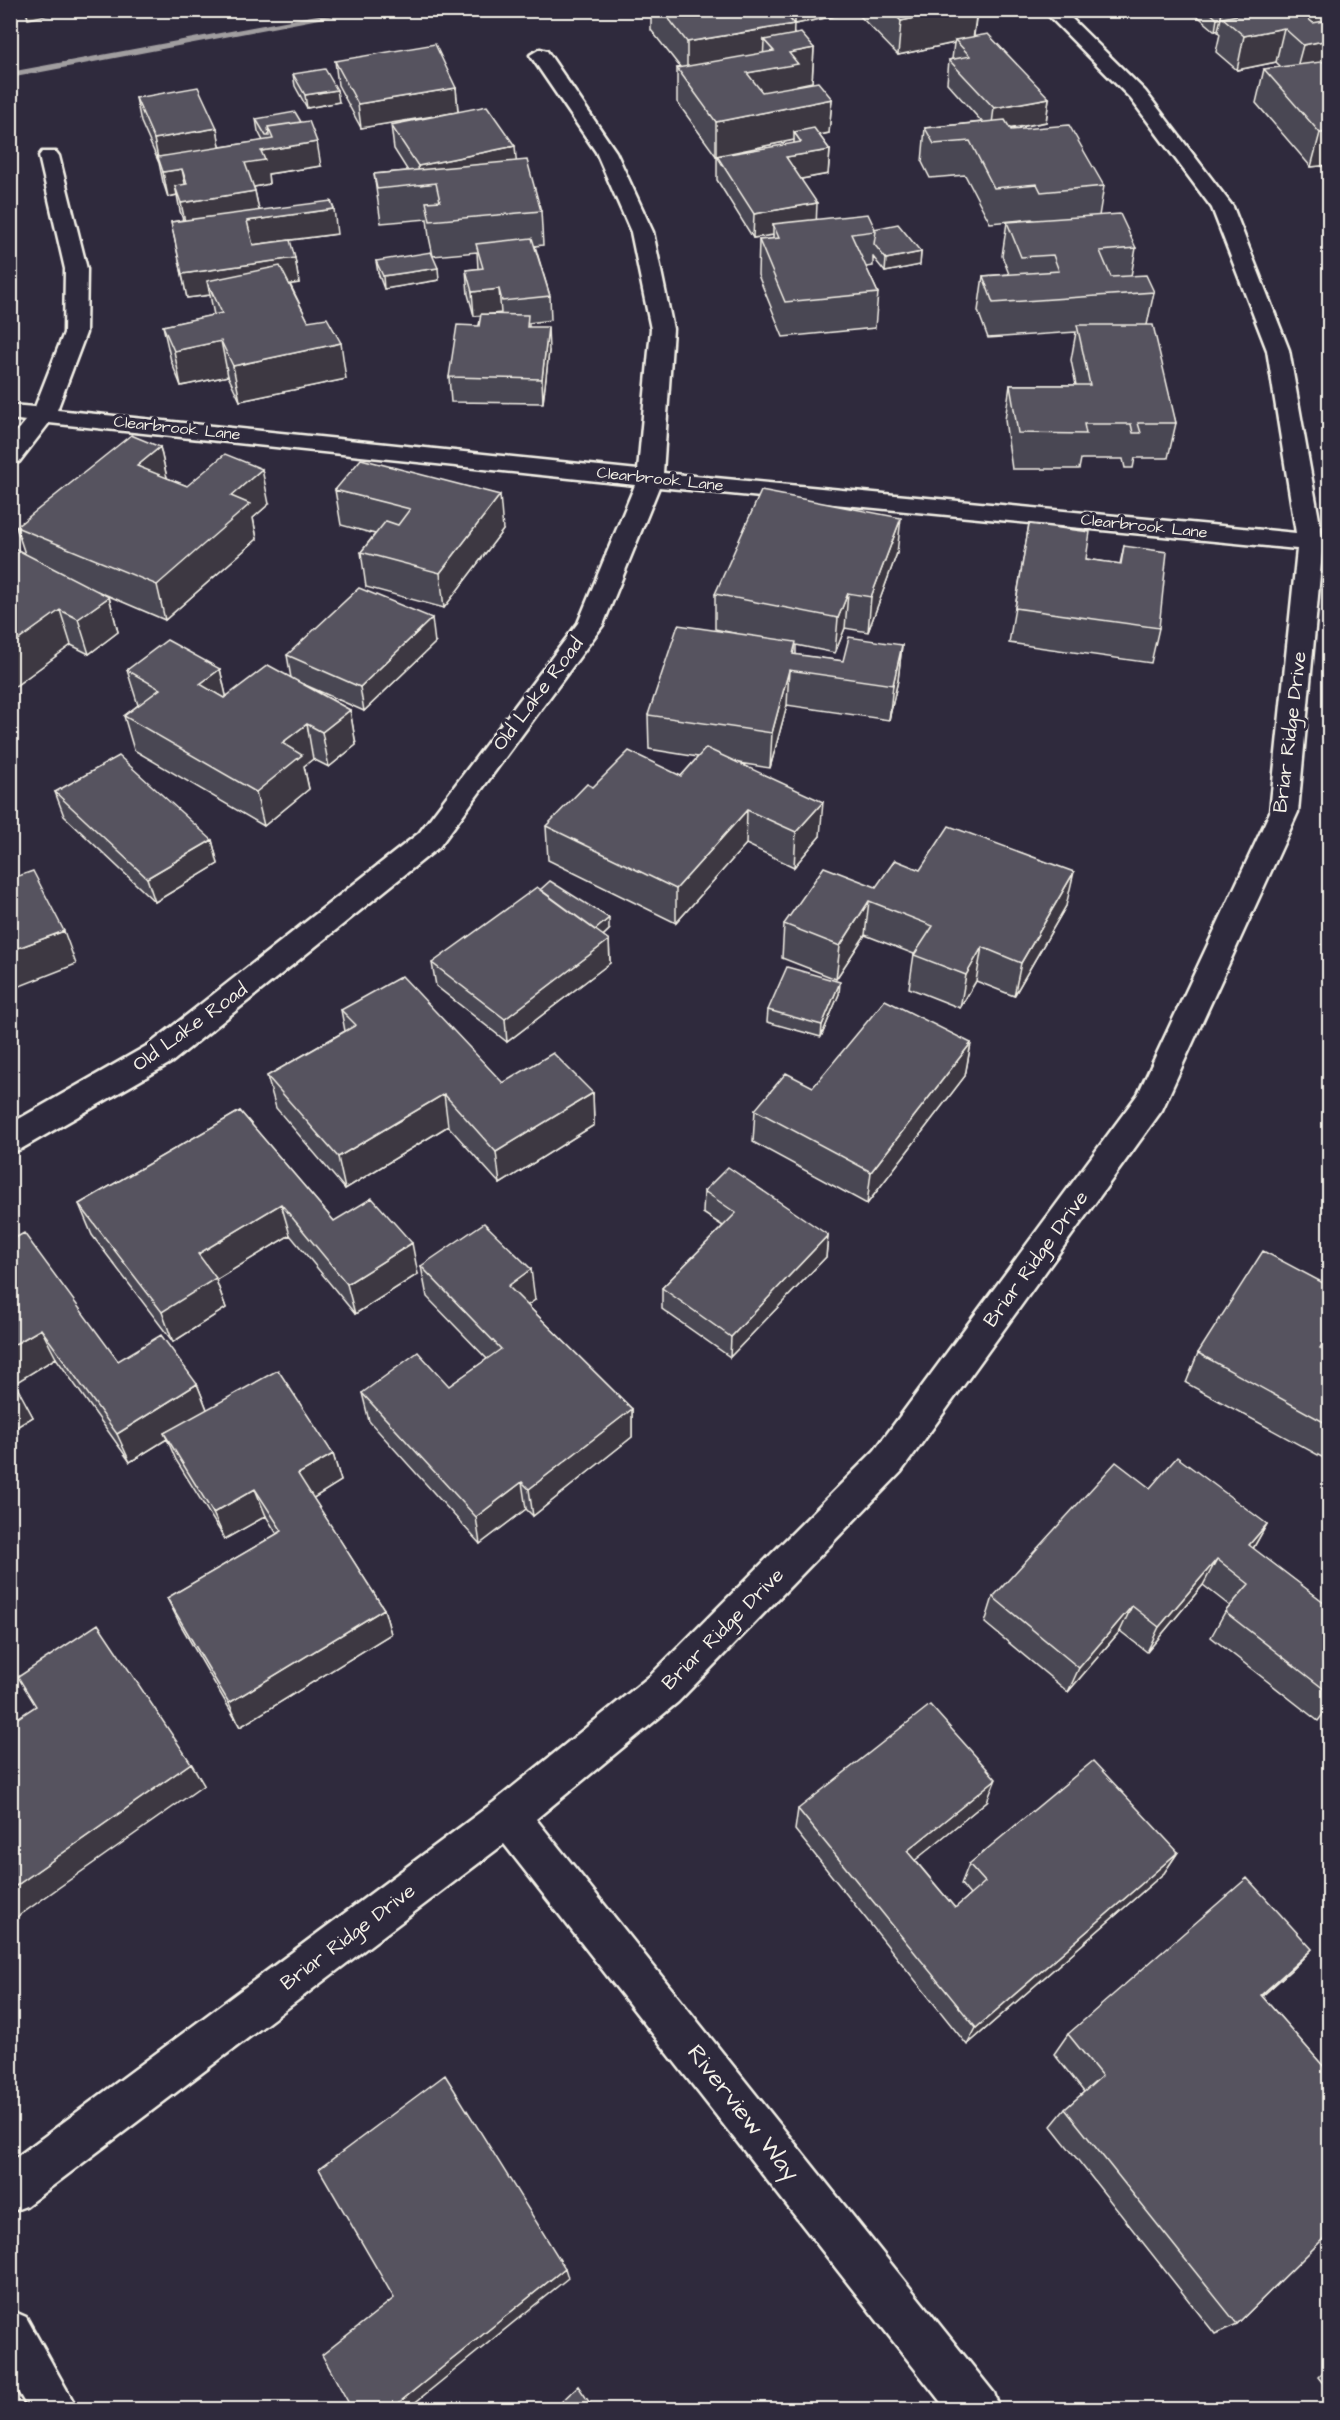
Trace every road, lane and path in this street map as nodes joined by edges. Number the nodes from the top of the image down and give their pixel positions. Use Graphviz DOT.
graph roads {
  1 [pos="1052,10"];
  2 [pos="540,55"];
  3 [pos="49,156"];
  4 [pos="10,412"];
  5 [pos="44,414"];
  6 [pos="10,457"];
  7 [pos="650,479"];
  8 [pos="1310,542"];
  9 [pos="10,1140"];
  10 [pos="508,1816"];
  11 [pos="10,2190"];
  12 [pos="10,2333"];
  13 [pos="55,2409"];
  14 [pos="977,2409"];
  1 -- 8 [label="street, Briar Ridge Drive"];
  2 -- 7 [label="street, Old Lake Road"];
  3 -- 5 [label="street"];
  4 -- 5 [label="street, Clearbrook Lane"];
  5 -- 6 [label="street"];
  5 -- 7 [label="street, Clearbrook Lane"];
  7 -- 8 [label="street, Clearbrook Lane"];
  7 -- 9 [label="street, Old Lake Road"];
  8 -- 10 [label="street, Briar Ridge Drive"];
  10 -- 11 [label="street, Briar Ridge Drive"];
  10 -- 14 [label="street, Riverview Way"];
  12 -- 13 [label="street"];
}
